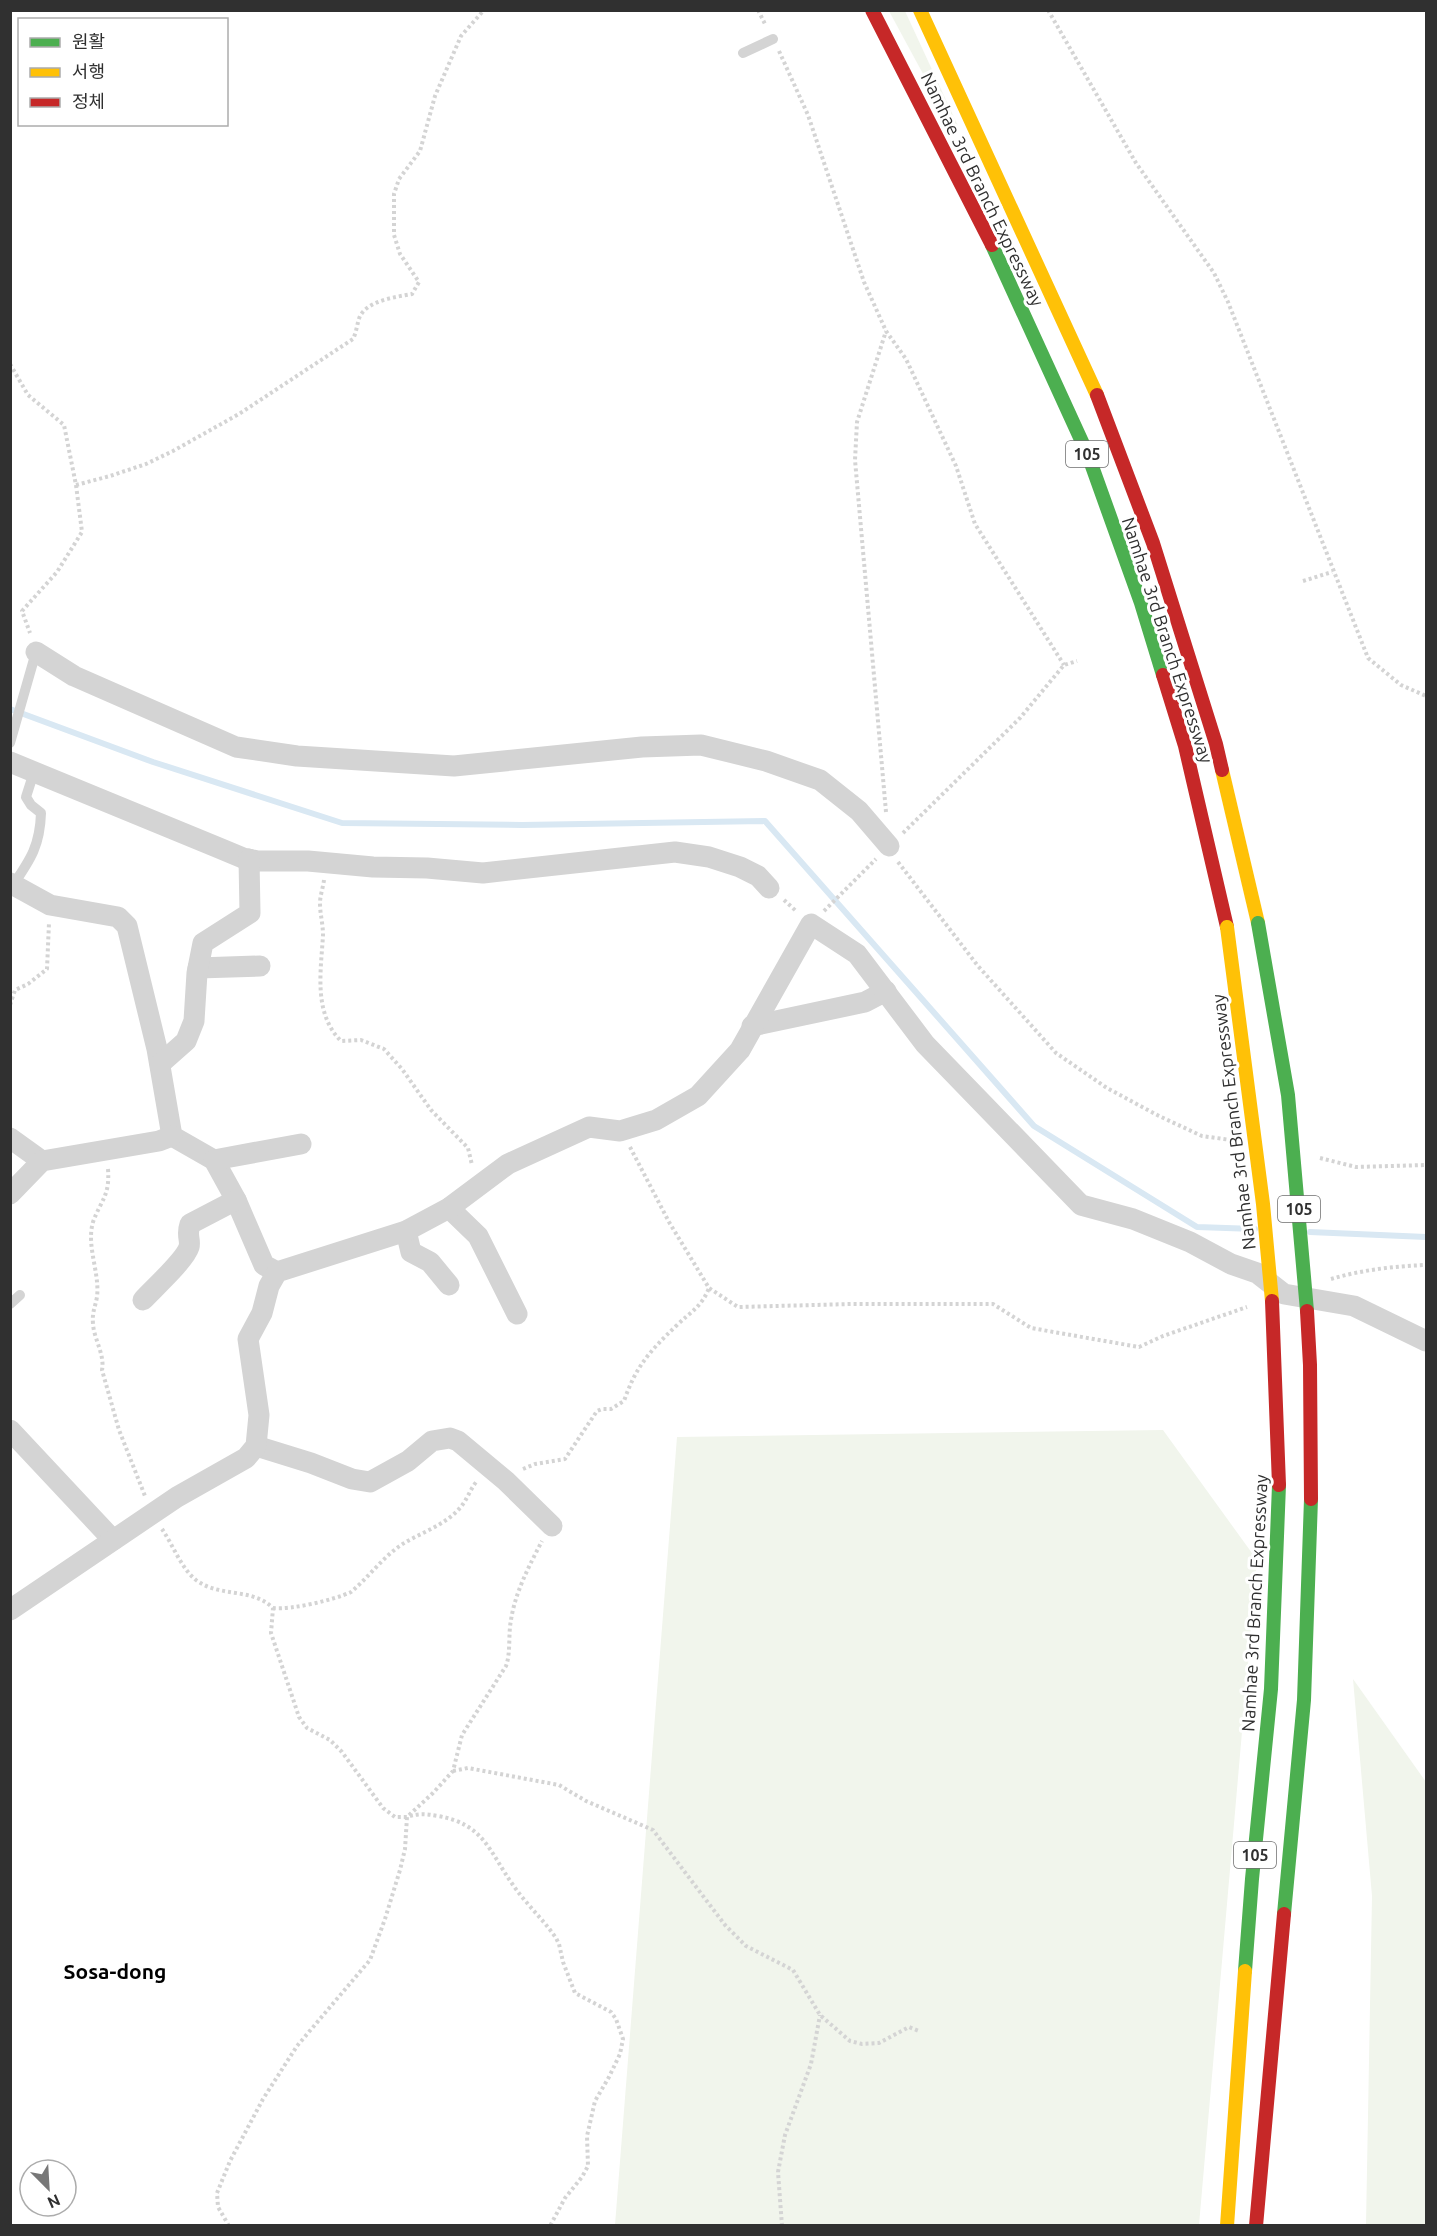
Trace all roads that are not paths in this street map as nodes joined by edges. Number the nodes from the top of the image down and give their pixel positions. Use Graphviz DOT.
graph roads {
  1 [pos="872,10"];
  2 [pos="920,10"];
  3 [pos="773,39"];
  4 [pos="742,53"];
  5 [pos="36,652"];
  6 [pos="10,743"];
  7 [pos="10,762"];
  8 [pos="34,772"];
  9 [pos="885,851"];
  10 [pos="249,859"];
  11 [pos="12,884"];
  12 [pos="770,888"];
  13 [pos="260,966"];
  14 [pos="198,968"];
  15 [pos="886,992"];
  16 [pos="752,1026"];
  17 [pos="160,1064"];
  18 [pos="172,1136"];
  19 [pos="10,1138"];
  20 [pos="301,1144"];
  21 [pos="214,1160"];
  22 [pos="42,1161"];
  23 [pos="10,1194"];
  24 [pos="236,1200"];
  25 [pos="449,1208"];
  26 [pos="406,1231"];
  27 [pos="277,1272"];
  28 [pos="449,1285"];
  29 [pos="20,1295"];
  30 [pos="142,1300"];
  31 [pos="10,1304"];
  32 [pos="517,1314"];
  33 [pos="1426,1341"];
  34 [pos="10,1430"];
  35 [pos="256,1446"];
  36 [pos="552,1526"];
  37 [pos="113,1540"];
  38 [pos="10,1610"];
  39 [pos="1227,2226"];
  40 [pos="1256,2226"];
  1 -- 39 [label="highway, Namhae 3rd Branch Expressway / 105, bridge"];
  2 -- 40 [label="highway, Namhae 3rd Branch Expressway / 105, bridge"];
  3 -- 4 [label="lane"];
  5 -- 6 [label="lane"];
  5 -- 9 [label="street"];
  7 -- 8 [label="street"];
  8 -- 10 [label="street"];
  8 -- 11 [label="lane"];
  10 -- 12 [label="street"];
  10 -- 14 [label="street"];
  11 -- 17 [label="street"];
  13 -- 14 [label="street"];
  14 -- 17 [label="street"];
  15 -- 16 [label="street"];
  15 -- 16 [label="street"];
  15 -- 33 [label="street"];
  16 -- 25 [label="street"];
  17 -- 18 [label="street"];
  18 -- 21 [label="street"];
  18 -- 22 [label="street"];
  19 -- 22 [label="street"];
  20 -- 21 [label="street"];
  21 -- 24 [label="street"];
  22 -- 23 [label="street"];
  24 -- 27 [label="street"];
  24 -- 30 [label="street"];
  25 -- 26 [label="street"];
  25 -- 32 [label="street"];
  26 -- 27 [label="street"];
  26 -- 28 [label="street"];
  27 -- 35 [label="street"];
  29 -- 31 [label="lane"];
  34 -- 37 [label="street"];
  35 -- 36 [label="street"];
  35 -- 37 [label="street"];
  37 -- 38 [label="street"];
}
